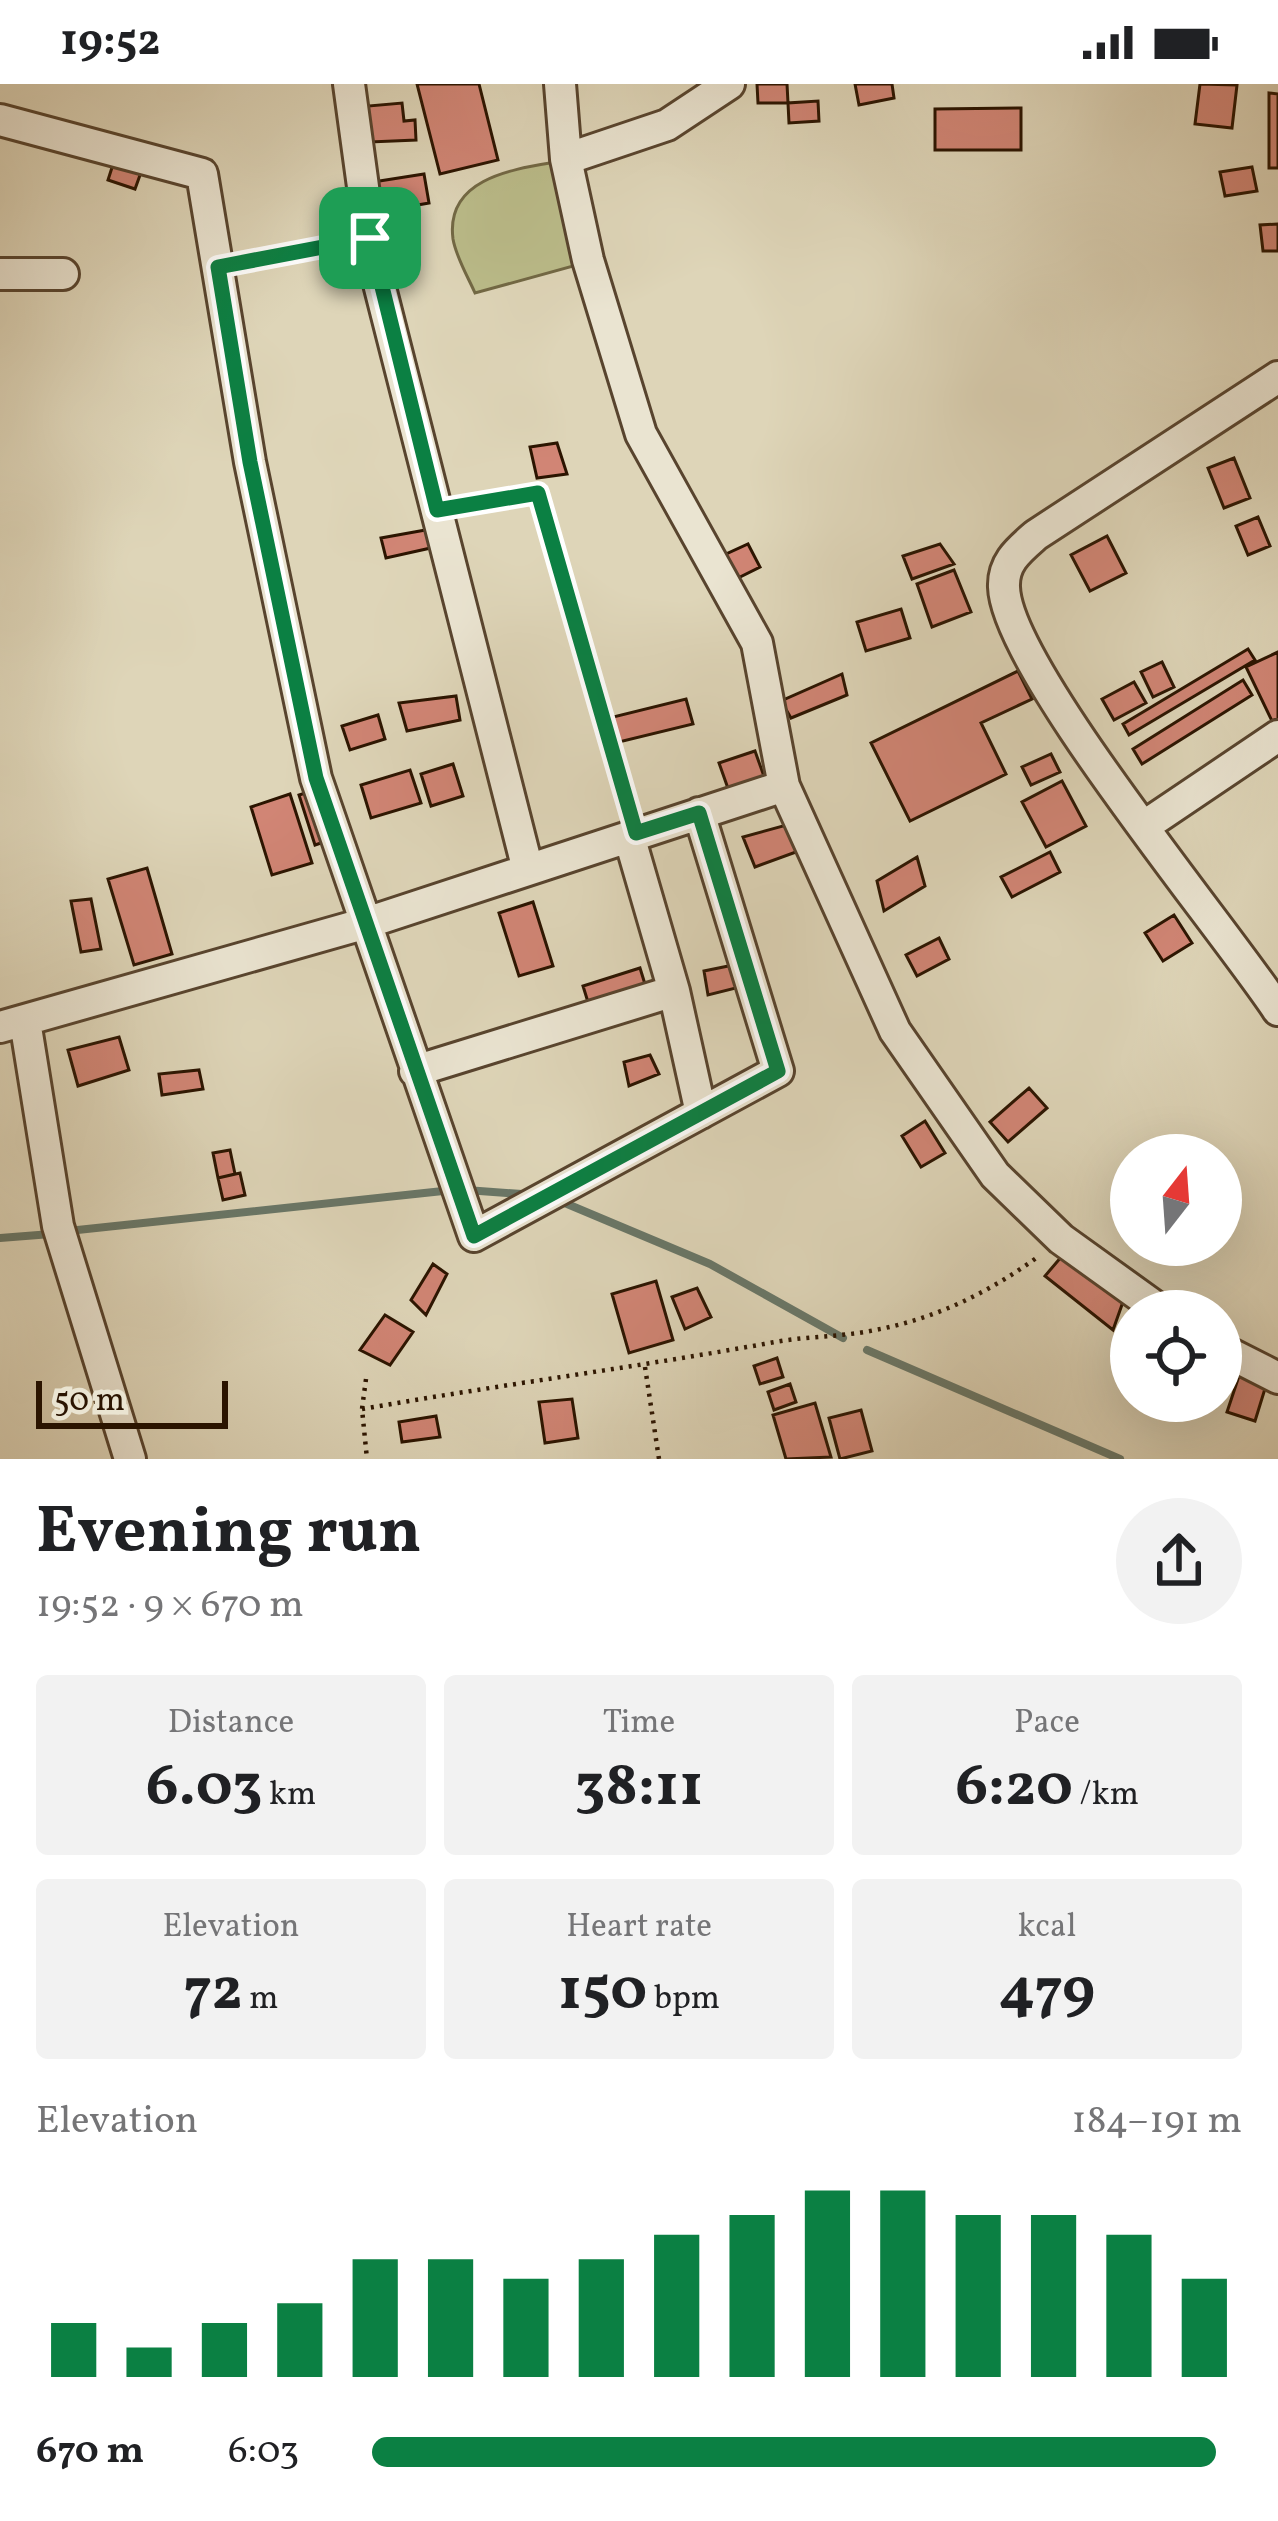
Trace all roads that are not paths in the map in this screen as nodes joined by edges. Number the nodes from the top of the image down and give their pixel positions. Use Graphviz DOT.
graph roads {
  1 [pos="349,84"];
  2 [pos="560,84"];
  3 [pos="729,84"];
  4 [pos="0,119"];
  5 [pos="566,159"];
  6 [pos="0,274"];
  7 [pos="63,274"];
  8 [pos="1278,377"];
  9 [pos="1278,736"];
  10 [pos="784,786"];
  11 [pos="699,813"];
  12 [pos="1146,825"];
  13 [pos="632,834"];
  14 [pos="527,866"];
  15 [pos="363,924"];
  16 [pos="674,991"];
  17 [pos="1278,1010"];
  18 [pos="12,1024"];
  19 [pos="415,1071"];
  20 [pos="701,1113"];
  21 [pos="1132,1290"];
  22 [pos="1242,1360"];
  23 [pos="1278,1378"];
  24 [pos="130,1459"];
  1 -- 14 [label="street"];
  2 -- 5 [label="street"];
  3 -- 5 [label="street"];
  4 -- 15 [label="street"];
  5 -- 10 [label="street"];
  6 -- 7 [label="street"];
  8 -- 12 [label="street"];
  9 -- 12 [label="street"];
  10 -- 11 [label="street"];
  10 -- 21 [label="street"];
  11 -- 13 [label="street"];
  11 -- 20 [label="street"];
  12 -- 17 [label="street"];
  13 -- 14 [label="street"];
  13 -- 16 [label="street"];
  14 -- 15 [label="street"];
  15 -- 18 [label="street"];
  15 -- 19 [label="street"];
  16 -- 19 [label="street"];
  16 -- 20 [label="street"];
  18 -- 24 [label="street"];
  19 -- 20 [label="street"];
  22 -- 23 [label="street"];
}
